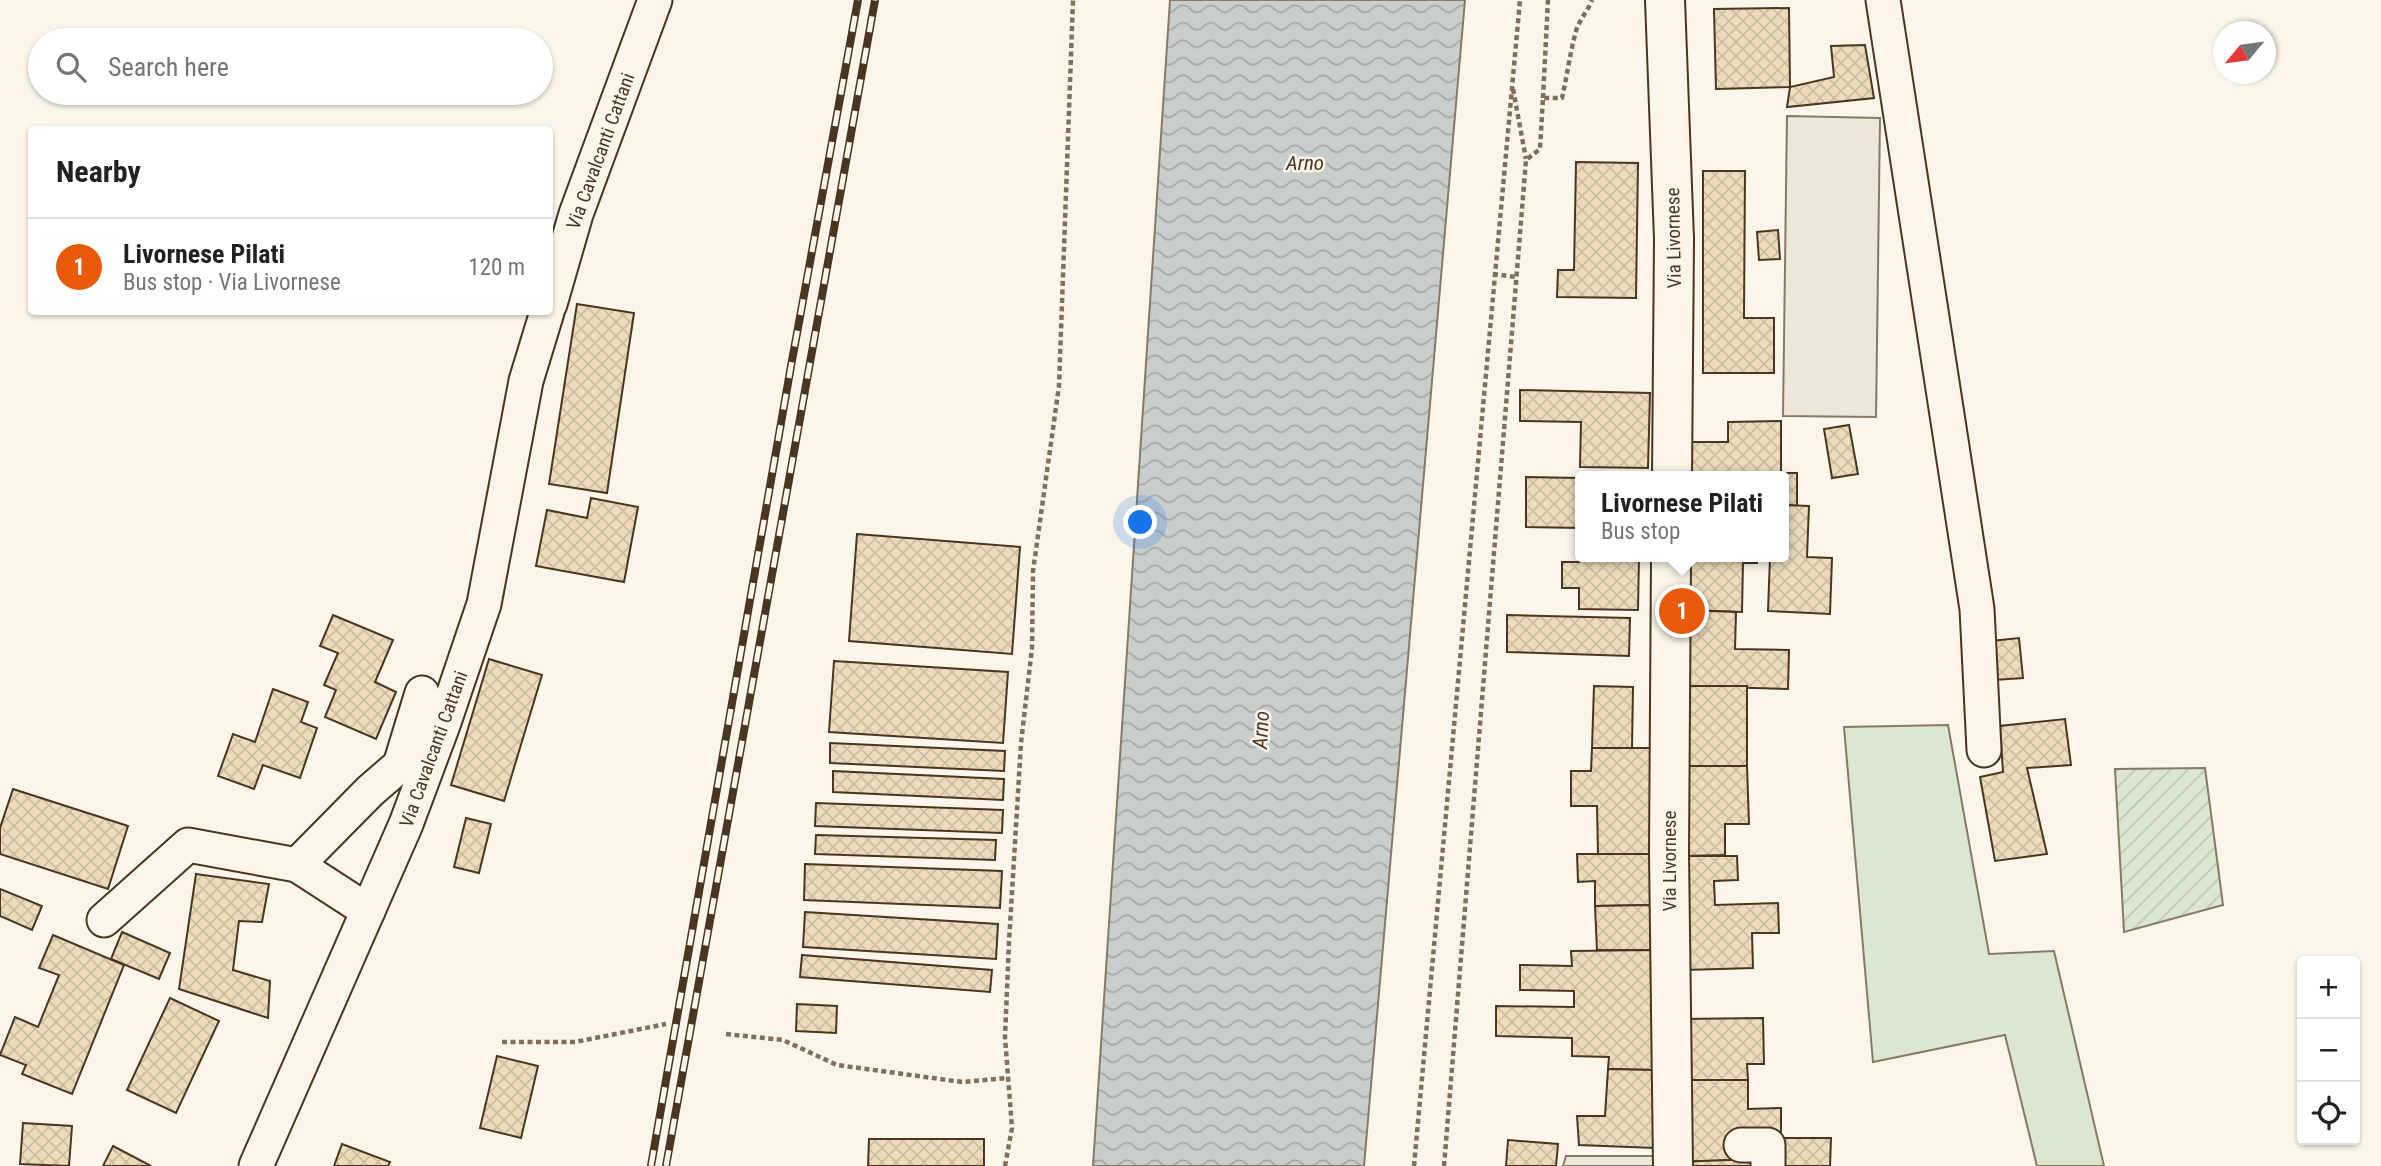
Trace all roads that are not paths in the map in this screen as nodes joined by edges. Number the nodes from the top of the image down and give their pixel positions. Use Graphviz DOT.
graph roads {
  1 [pos="655,0"];
  2 [pos="1665,0"];
  3 [pos="1883,0"];
  4 [pos="553,294"];
  5 [pos="546,315"];
  6 [pos="1672,471"];
  7 [pos="1671,562"];
  8 [pos="422,692"];
  9 [pos="1984,750"];
  10 [pos="297,865"];
  11 [pos="368,911"];
  12 [pos="104,920"];
  13 [pos="1741,1145"];
  14 [pos="256,1166"];
  15 [pos="1673,1166"];
  16 [pos="1768,1166"];
  1 -- 4 [label="street, Via Cavalcanti Cattani"];
  2 -- 6 [label="main road, Via Livornese"];
  3 -- 9 [label="street"];
  5 -- 11 [label="street, Via Cavalcanti Cattani"];
  7 -- 15 [label="main road, Via Livornese"];
  8 -- 10 [label="street"];
  10 -- 11 [label="street"];
  10 -- 12 [label="street"];
  11 -- 14 [label="street, Via Cavalcanti Cattani"];
  13 -- 16 [label="street"];
}
